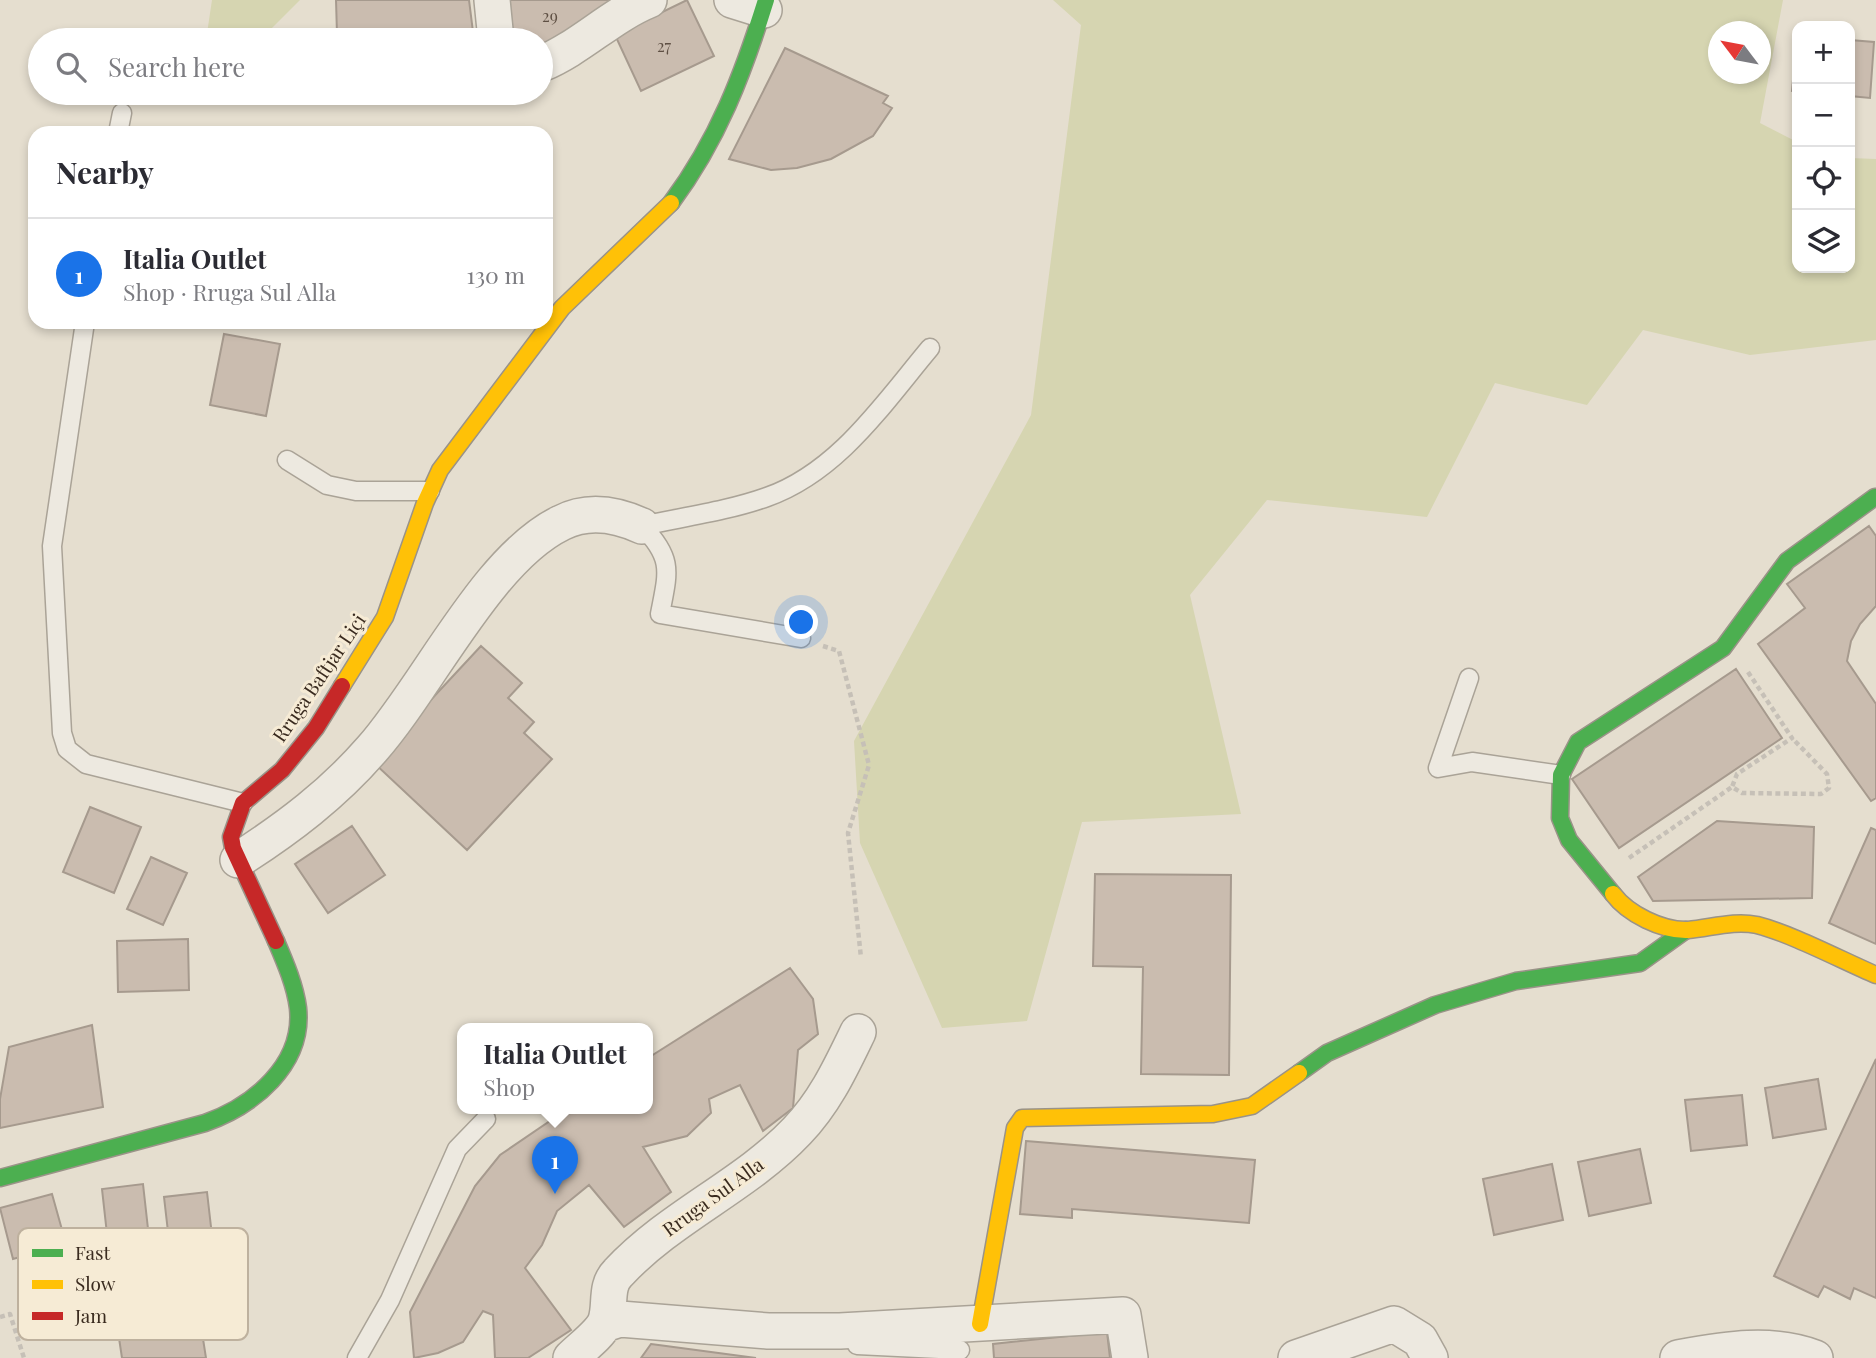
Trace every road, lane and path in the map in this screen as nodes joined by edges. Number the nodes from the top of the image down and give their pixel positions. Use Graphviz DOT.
graph roads {
  1 [pos="492,0"];
  2 [pos="649,0"];
  3 [pos="754,3"];
  4 [pos="495,28"];
  5 [pos="553,59"];
  6 [pos="122,113"];
  7 [pos="119,126"];
  8 [pos="553,320"];
  9 [pos="84,329"];
  10 [pos="546,329"];
  11 [pos="930,348"];
  12 [pos="286,460"];
  13 [pos="430,491"];
  14 [pos="1875,496"];
  15 [pos="642,526"];
  16 [pos="801,638"];
  17 [pos="839,651"];
  18 [pos="1747,671"];
  19 [pos="1469,678"];
  20 [pos="1792,738"];
  21 [pos="1561,775"];
  22 [pos="1732,787"];
  23 [pos="243,803"];
  24 [pos="238,860"];
  25 [pos="1621,863"];
  26 [pos="1686,930"];
  27 [pos="861,958"];
  28 [pos="1876,975"];
  29 [pos="858,1032"];
  30 [pos="486,1119"];
  31 [pos="0,1178"];
  32 [pos="0,1317"];
  33 [pos="605,1324"];
  34 [pos="970,1337"];
  35 [pos="18,1339"];
  36 [pos="18,1340"];
  37 [pos="24,1358"];
  38 [pos="357,1358"];
  39 [pos="571,1358"];
  40 [pos="1129,1358"];
  41 [pos="1296,1358"];
  42 [pos="1430,1358"];
  43 [pos="1678,1358"];
  44 [pos="1815,1358"];
  1 -- 4 [label="street"];
  2 -- 5 [label="street"];
  3 -- 8 [label="street, Rruga Baftjar Liçi"];
  6 -- 7 [label="lane"];
  9 -- 23 [label="lane"];
  10 -- 13 [label="street, Rruga Baftjar Liçi"];
  11 -- 15 [label="lane"];
  12 -- 13 [label="lane"];
  13 -- 23 [label="street, Rruga Baftjar Liçi"];
  14 -- 21 [label="street"];
  15 -- 16 [label="lane"];
  15 -- 24 [label="street"];
  17 -- 27 [label="path"];
  18 -- 20 [label="path"];
  19 -- 21 [label="lane"];
  20 -- 22 [label="path"];
  20 -- 22 [label="path"];
  21 -- 26 [label="street"];
  22 -- 25 [label="path"];
  23 -- 24 [label="street, Rruga Baftjar Liçi"];
  24 -- 31 [label="street, Rruga Baftjar Liçi"];
  26 -- 28 [label="street"];
  26 -- 34 [label="street"];
  29 -- 33 [label="street, Rruga Sul Alla"];
  30 -- 38 [label="lane"];
  32 -- 35 [label="path"];
  33 -- 34 [label="street"];
  33 -- 39 [label="street"];
  34 -- 40 [label="street"];
  36 -- 37 [label="path"];
  41 -- 42 [label="street"];
  43 -- 44 [label="street"];
}
